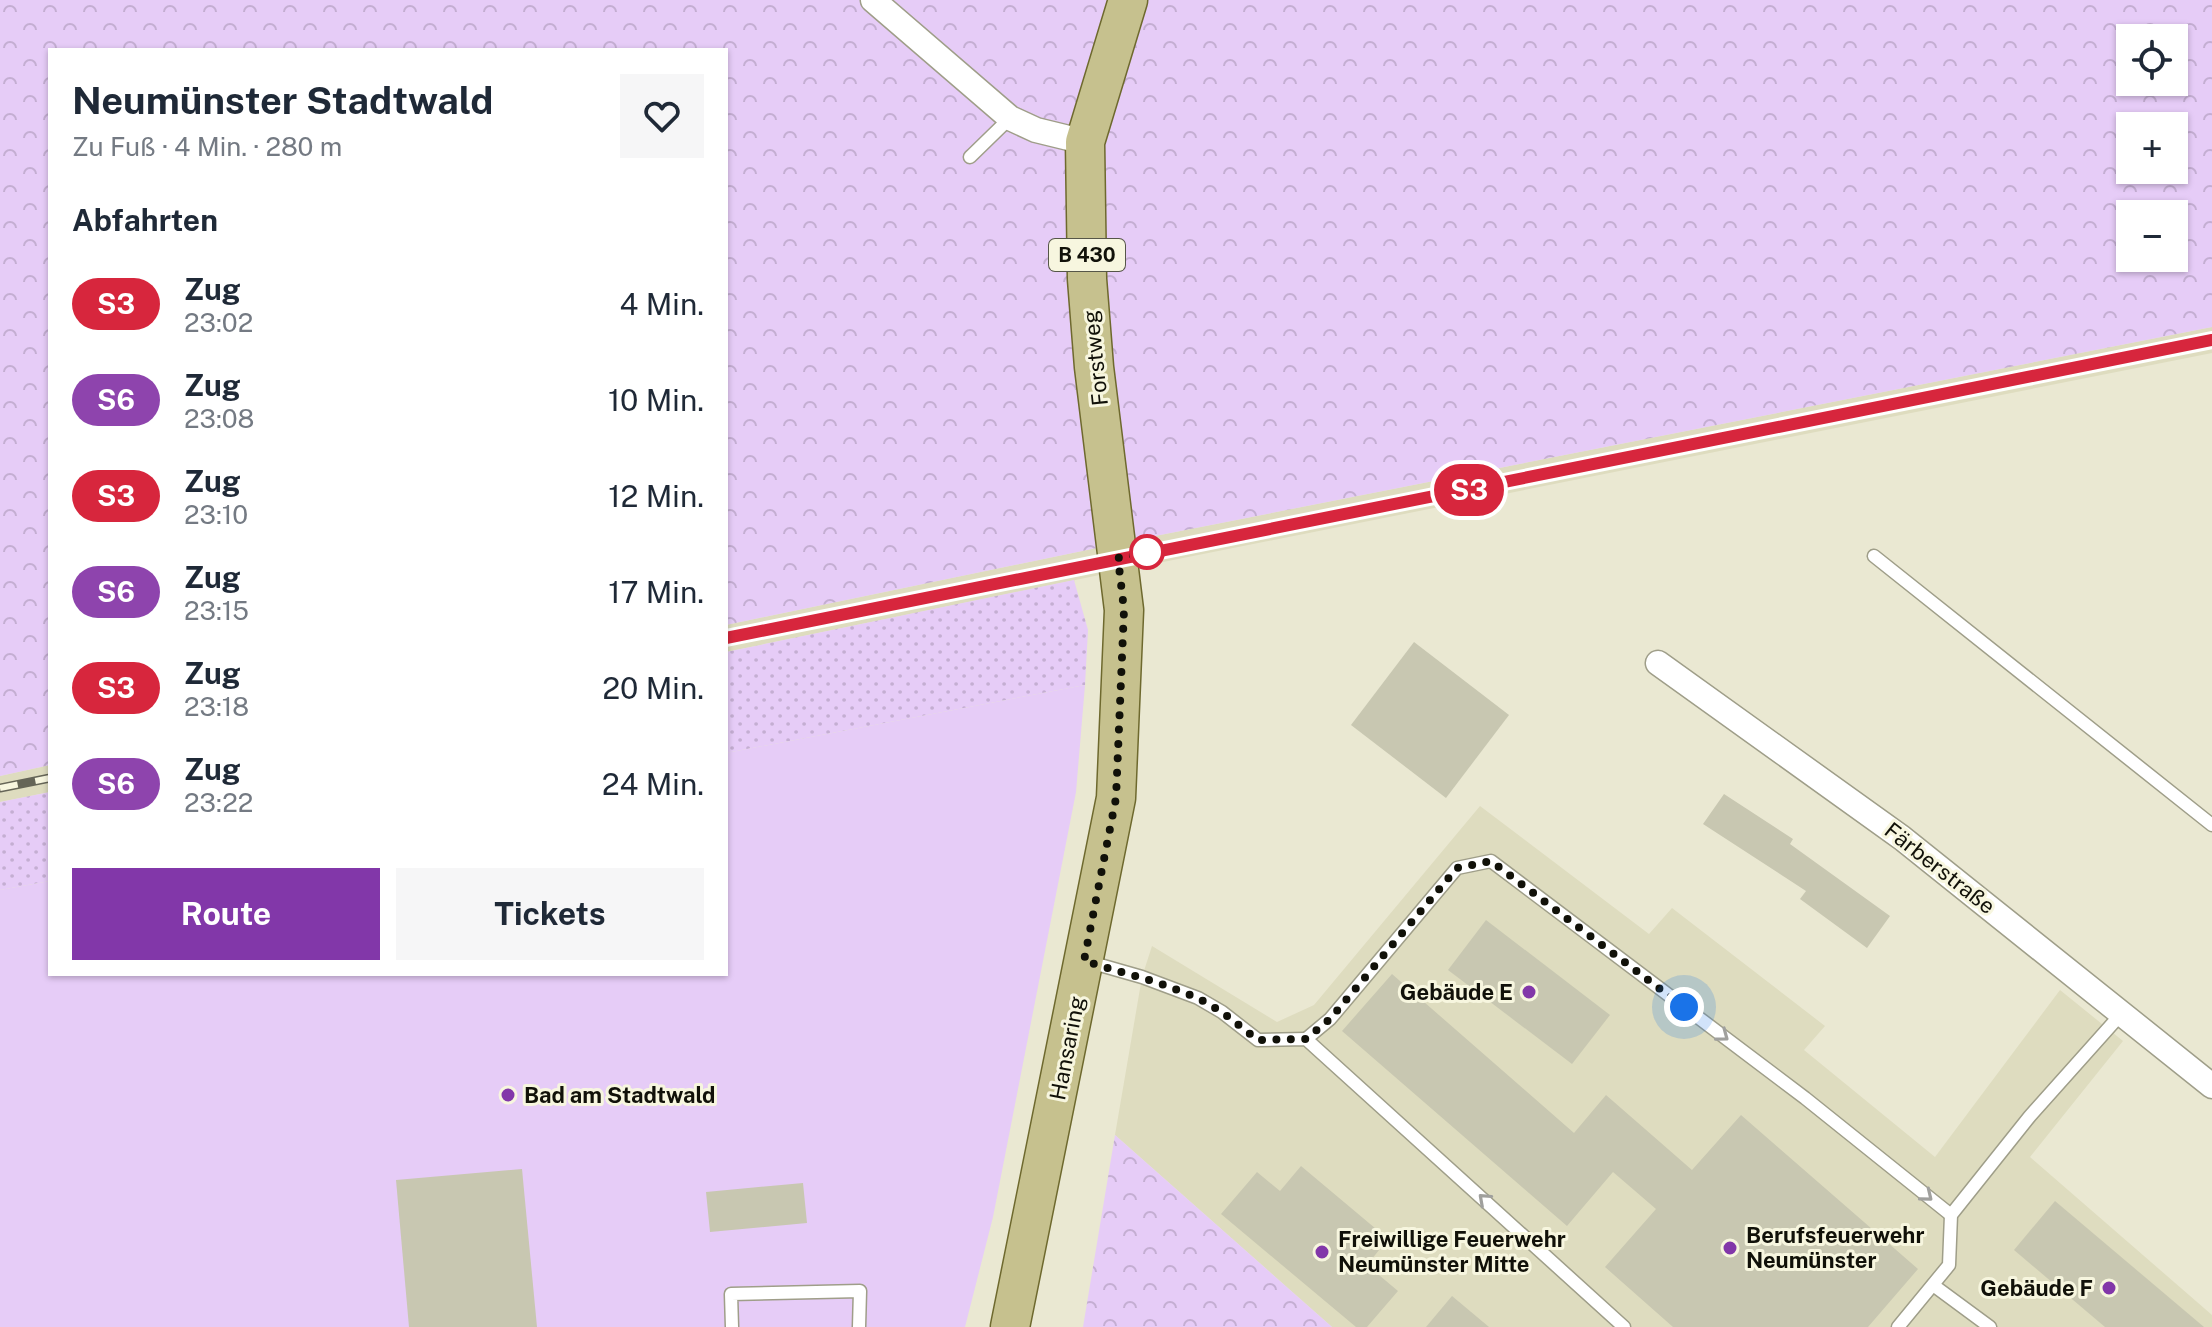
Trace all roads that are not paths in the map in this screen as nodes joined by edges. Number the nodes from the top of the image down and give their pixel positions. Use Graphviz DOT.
graph roads {
  1 [pos="873,0"];
  2 [pos="1128,0"];
  3 [pos="1010,118"];
  4 [pos="1085,142"];
  5 [pos="970,157"];
  6 [pos="1115,529"];
  7 [pos="1874,556"];
  8 [pos="1658,663"];
  9 [pos="2212,825"];
  10 [pos="1084,961"];
  11 [pos="2122,1013"];
  12 [pos="1306,1039"];
  13 [pos="2212,1086"];
  14 [pos="1951,1215"];
  15 [pos="1933,1285"];
  16 [pos="732,1327"];
  17 [pos="859,1327"];
  18 [pos="1010,1327"];
  19 [pos="1624,1327"];
  20 [pos="1898,1327"];
  21 [pos="1990,1327"];
  1 -- 3 [label="street"];
  2 -- 4 [label="main road, Forstweg / B 430"];
  3 -- 4 [label="street"];
  3 -- 5 [label="lane"];
  4 -- 6 [label="main road, Forstweg / B 430"];
  6 -- 10 [label="main road, Hansaring / B 430"];
  7 -- 9 [label="lane"];
  8 -- 11 [label="street, Färberstraße"];
  10 -- 12 [label="lane"];
  10 -- 18 [label="main road, Hansaring / B 430"];
  11 -- 13 [label="street, Färberstraße"];
  11 -- 14 [label="lane"];
  12 -- 14 [label="lane, one-way"];
  19 -- 12 [label="lane, one-way"];
  14 -- 15 [label="lane"];
  15 -- 20 [label="lane"];
  15 -- 21 [label="lane"];
  16 -- 17 [label="lane"];
}
